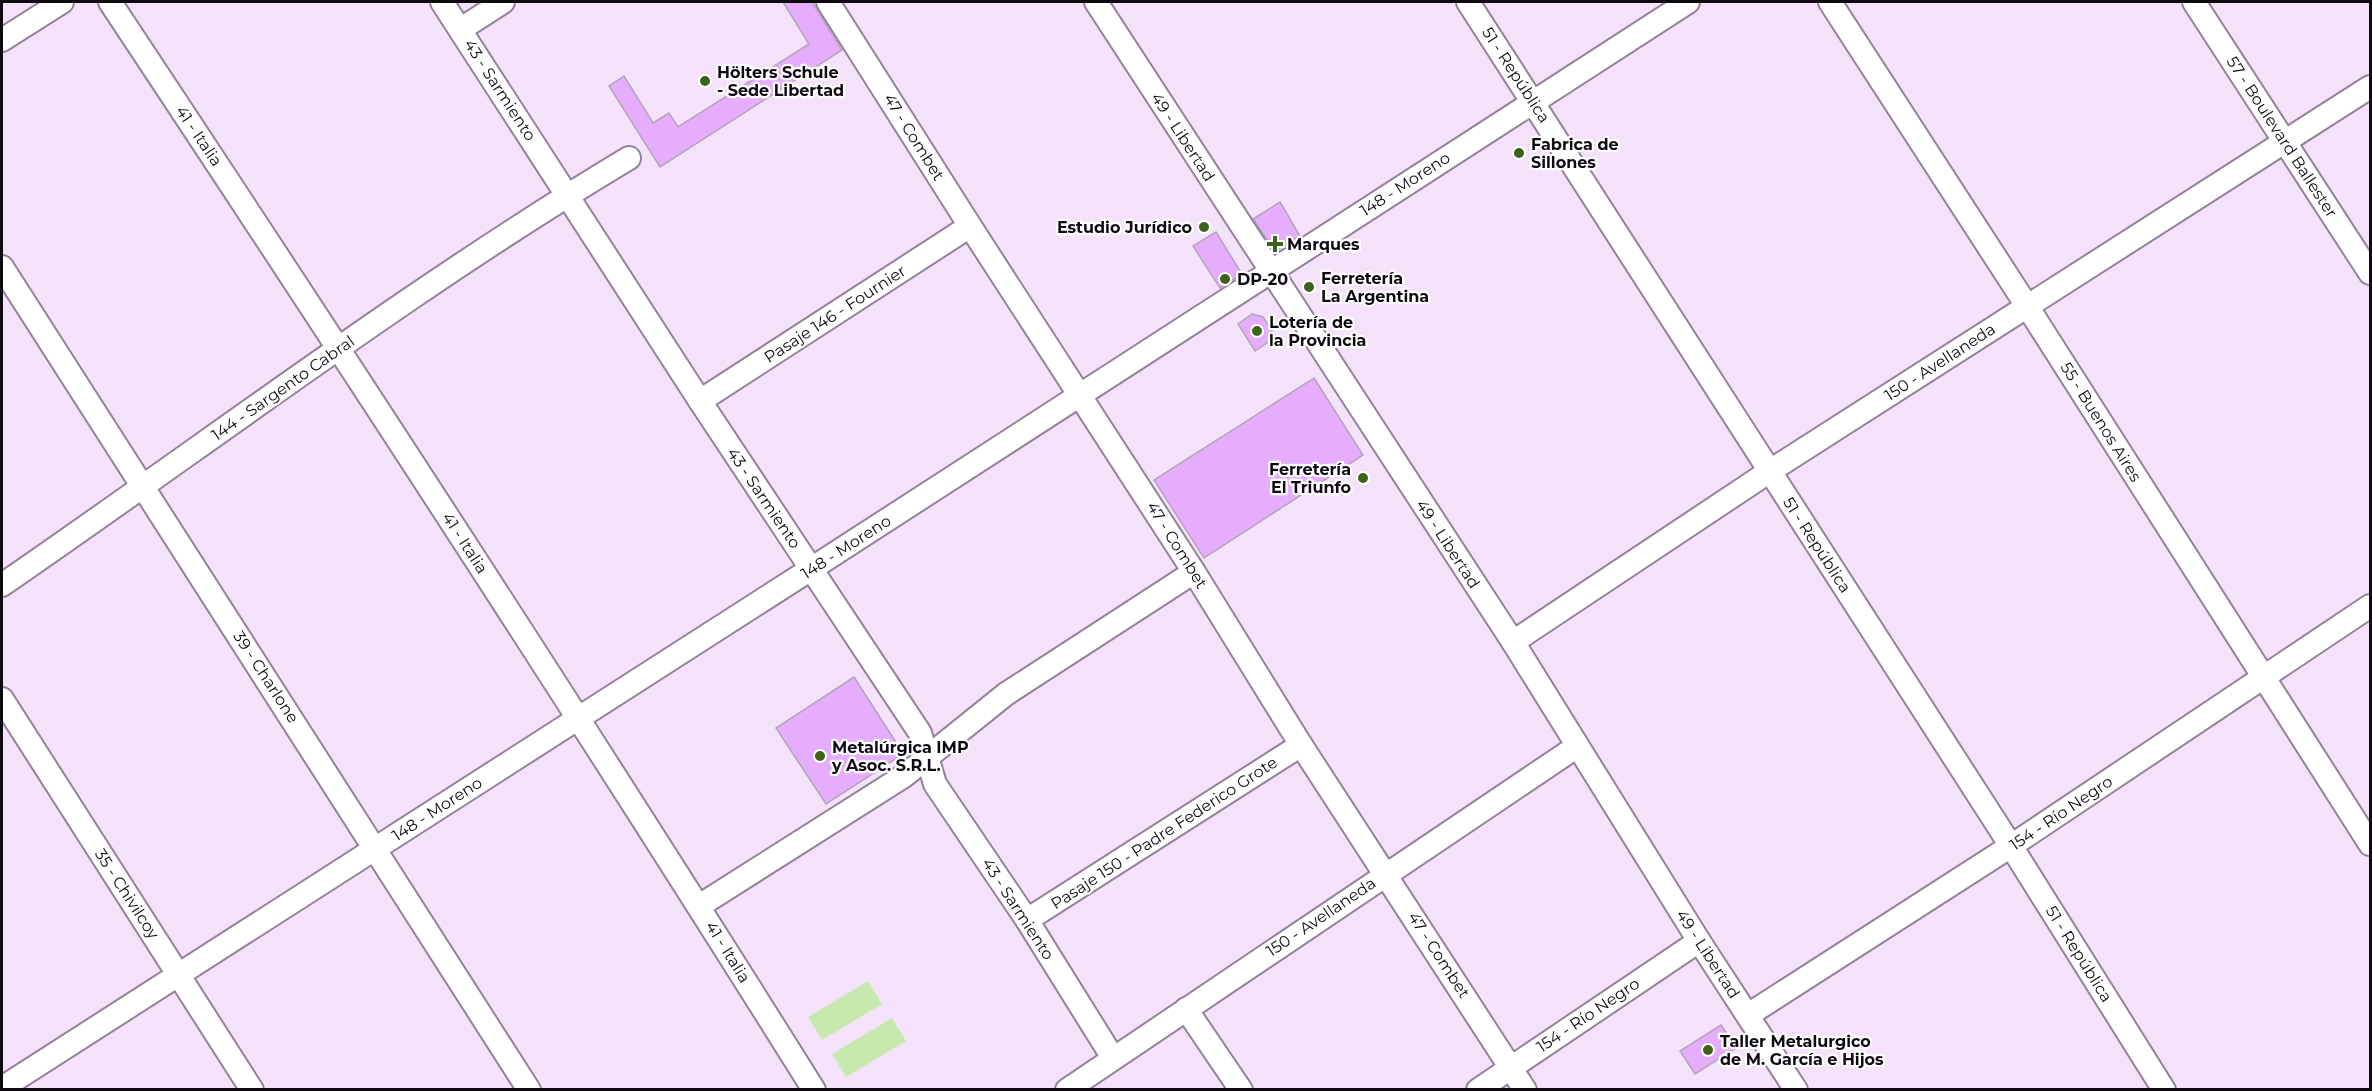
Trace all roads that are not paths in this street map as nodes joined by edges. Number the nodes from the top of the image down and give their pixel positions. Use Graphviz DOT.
graph roads {
  1 [pos="62,2"];
  2 [pos="110,2"];
  3 [pos="442,2"];
  4 [pos="503,2"];
  5 [pos="828,2"];
  6 [pos="1096,2"];
  7 [pos="1468,2"];
  8 [pos="1688,2"];
  9 [pos="1830,2"];
  10 [pos="2194,2"];
  11 [pos="461,29"];
  12 [pos="2,40"];
  13 [pos="2370,87"];
  14 [pos="1532,101"];
  15 [pos="2286,142"];
  16 [pos="629,158"];
  17 [pos="567,195"];
  18 [pos="970,226"];
  19 [pos="2,267"];
  20 [pos="1270,272"];
  21 [pos="2370,273"];
  22 [pos="2027,306"];
  23 [pos="339,347"];
  24 [pos="1081,394"];
  25 [pos="700,401"];
  26 [pos="1770,471"];
  27 [pos="144,487"];
  28 [pos="811,569"];
  29 [pos="1194,572"];
  30 [pos="2,585"];
  31 [pos="2370,606"];
  32 [pos="1513,642"];
  33 [pos="2262,677"];
  34 [pos="2,699"];
  35 [pos="577,719"];
  36 [pos="1302,745"];
  37 [pos="1576,747"];
  38 [pos="927,758"];
  39 [pos="2370,844"];
  40 [pos="2011,846"];
  41 [pos="376,849"];
  42 [pos="1386,873"];
  43 [pos="699,906"];
  44 [pos="1027,920"];
  45 [pos="1699,940"];
  46 [pos="178,974"];
  47 [pos="1186,1009"];
  48 [pos="1748,1015"];
  49 [pos="1113,1058"];
  50 [pos="1511,1067"];
  51 [pos="2,1088"];
  52 [pos="252,1089"];
  53 [pos="529,1089"];
  54 [pos="814,1089"];
  55 [pos="1067,1089"];
  56 [pos="1241,1089"];
  57 [pos="1478,1089"];
  58 [pos="1525,1089"];
  59 [pos="1796,1089"];
  60 [pos="2164,1089"];
  1 -- 12 [label="street"];
  2 -- 23 [label="street, 41 - Italia"];
  3 -- 11 [label="street, 43 - Sarmiento"];
  4 -- 11 [label="street"];
  5 -- 18 [label="street, 47 - Combet"];
  6 -- 20 [label="street, 49 - Libertad"];
  7 -- 14 [label="street, 51 - República"];
  8 -- 14 [label="street, 148 - Moreno"];
  9 -- 22 [label="street, 55 - Buenos Aires"];
  10 -- 15 [label="street, 57 - Boulevard Ballester"];
  11 -- 17 [label="street, 43 - Sarmiento"];
  13 -- 15 [label="street, 150 - Avellaneda"];
  14 -- 20 [label="street, 148 - Moreno"];
  14 -- 26 [label="street, 51 - República"];
  15 -- 21 [label="street, 57 - Boulevard Ballester"];
  15 -- 22 [label="street, 150 - Avellaneda"];
  16 -- 17 [label="street, 144 - Sargento Cabral"];
  17 -- 23 [label="street, 144 - Sargento Cabral"];
  17 -- 25 [label="street, 43 - Sarmiento"];
  18 -- 24 [label="street, 47 - Combet"];
  18 -- 25 [label="street, Pasaje 146 - Fournier"];
  19 -- 27 [label="street, 39 - Charlone"];
  20 -- 24 [label="street, 148 - Moreno"];
  20 -- 32 [label="street, 49 - Libertad"];
  22 -- 26 [label="street, 150 - Avellaneda"];
  22 -- 33 [label="street, 55 - Buenos Aires"];
  23 -- 27 [label="street, 144 - Sargento Cabral"];
  23 -- 35 [label="street, 41 - Italia"];
  24 -- 28 [label="street, 148 - Moreno"];
  24 -- 29 [label="street, 47 - Combet"];
  25 -- 28 [label="street, 43 - Sarmiento"];
  26 -- 32 [label="street, 150 - Avellaneda"];
  26 -- 40 [label="street, 51 - República"];
  27 -- 30 [label="street, 144 - Sargento Cabral"];
  27 -- 41 [label="street, 39 - Charlone"];
  28 -- 35 [label="street, 148 - Moreno"];
  28 -- 38 [label="street, 43 - Sarmiento"];
  29 -- 36 [label="street, 47 - Combet"];
  29 -- 38 [label="street"];
  31 -- 33 [label="street, 154 - Río Negro"];
  32 -- 37 [label="street, 49 - Libertad"];
  33 -- 39 [label="street, 55 - Buenos Aires"];
  33 -- 40 [label="street, 154 - Río Negro"];
  34 -- 46 [label="street, 35 - Chivilcoy"];
  35 -- 41 [label="street, 148 - Moreno"];
  35 -- 43 [label="street, 41 - Italia"];
  36 -- 42 [label="street, 47 - Combet"];
  36 -- 44 [label="street, Pasaje 150 - Padre Federico Grote"];
  37 -- 42 [label="street, 150 - Avellaneda"];
  37 -- 45 [label="street, 49 - Libertad"];
  38 -- 43 [label="street"];
  38 -- 44 [label="street, 43 - Sarmiento"];
  40 -- 48 [label="street, 154 - Río Negro"];
  40 -- 60 [label="street, 51 - República"];
  41 -- 46 [label="street, 148 - Moreno"];
  41 -- 53 [label="street, 39 - Charlone"];
  42 -- 47 [label="street, 150 - Avellaneda"];
  42 -- 50 [label="street, 47 - Combet"];
  43 -- 54 [label="street, 41 - Italia"];
  44 -- 49 [label="street, 43 - Sarmiento"];
  45 -- 48 [label="street, 49 - Libertad"];
  45 -- 50 [label="street, 154 - Río Negro"];
  46 -- 51 [label="street, 148 - Moreno"];
  46 -- 52 [label="street, 35 - Chivilcoy"];
  47 -- 49 [label="street, 150 - Avellaneda"];
  47 -- 56 [label="street"];
  48 -- 59 [label="street, 49 - Libertad"];
  49 -- 55 [label="street, 150 - Avellaneda"];
  50 -- 57 [label="street, 154 - Río Negro"];
  50 -- 58 [label="street, 47 - Combet"];
}
